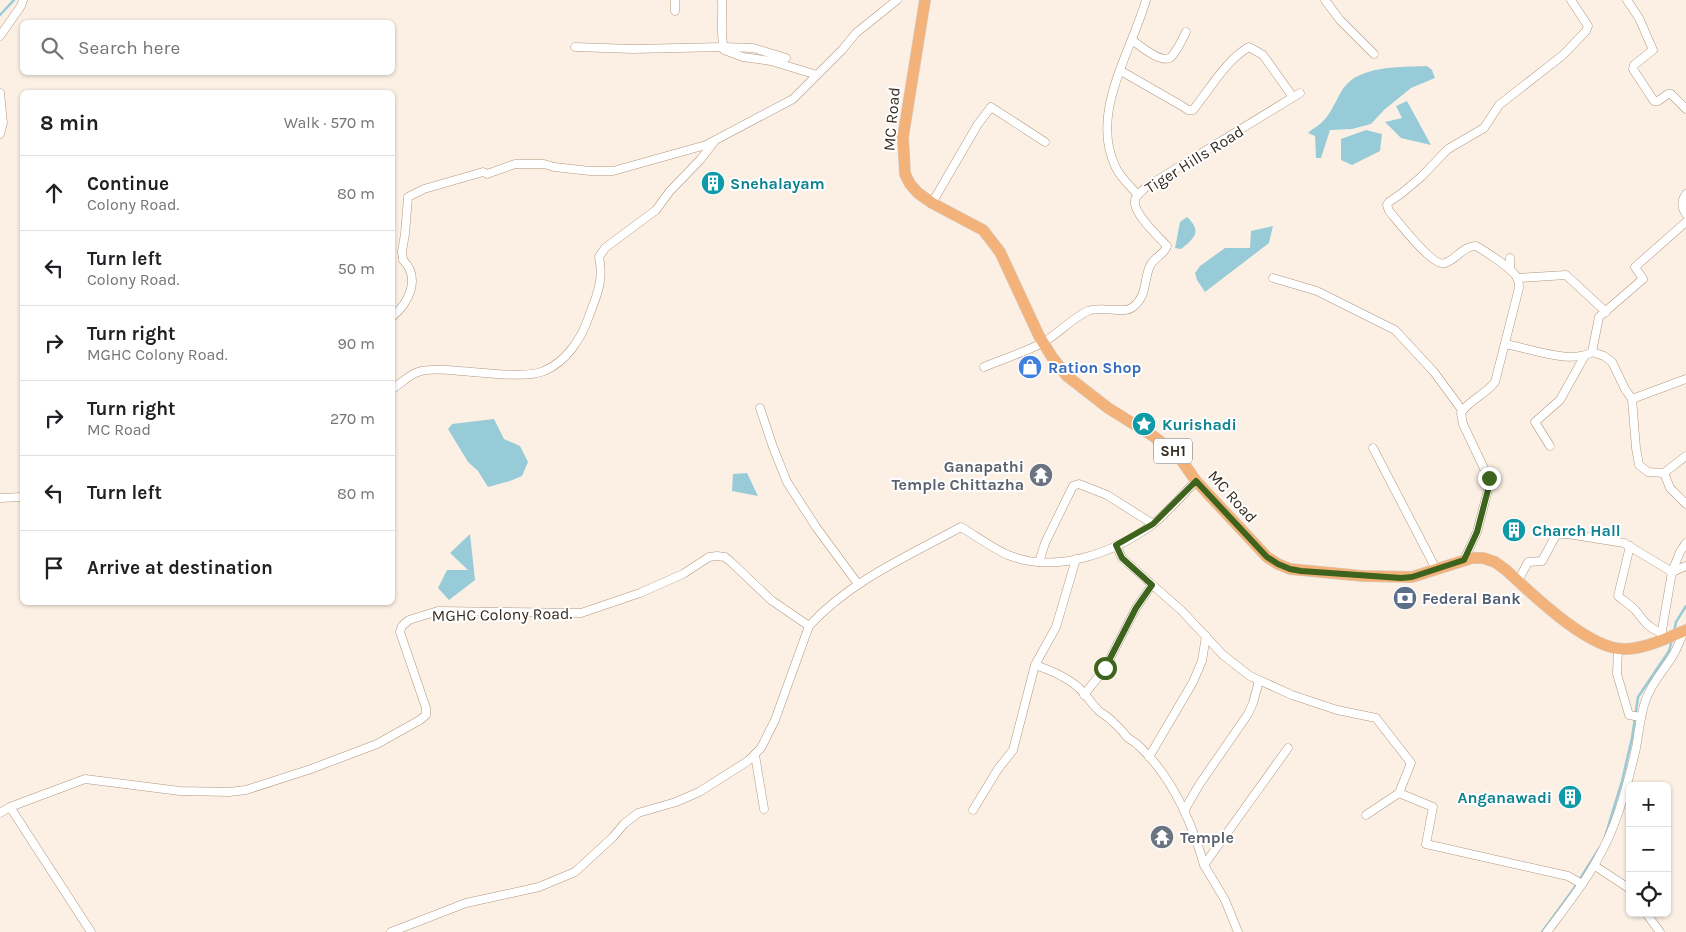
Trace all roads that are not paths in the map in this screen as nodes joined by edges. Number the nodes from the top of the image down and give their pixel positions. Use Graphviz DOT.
graph roads {
  1 [pos="23,0"];
  2 [pos="675,0"];
  3 [pos="722,0"];
  4 [pos="897,0"];
  5 [pos="925,0"];
  6 [pos="1146,0"];
  7 [pos="1325,0"];
  8 [pos="1571,0"];
  9 [pos="1627,0"];
  10 [pos="675,11"];
  11 [pos="1186,32"];
  12 [pos="0,36"];
  13 [pos="1132,40"];
  14 [pos="723,46"];
  15 [pos="574,47"];
  16 [pos="1374,54"];
  17 [pos="786,58"];
  18 [pos="1121,70"];
  19 [pos="817,74"];
  20 [pos="0,93"];
  21 [pos="1686,109"];
  22 [pos="0,134"];
  23 [pos="715,140"];
  24 [pos="1045,142"];
  25 [pos="1686,194"];
  26 [pos="1138,195"];
  27 [pos="932,203"];
  28 [pos="1686,214"];
  29 [pos="1686,222"];
  30 [pos="1510,258"];
  31 [pos="1510,269"];
  32 [pos="1272,278"];
  33 [pos="1518,278"];
  34 [pos="1606,312"];
  35 [pos="395,314"];
  36 [pos="1043,342"];
  37 [pos="1505,344"];
  38 [pos="1592,352"];
  39 [pos="1584,357"];
  40 [pos="984,367"];
  41 [pos="1686,378"];
  42 [pos="395,387"];
  43 [pos="1632,399"];
  44 [pos="760,408"];
  45 [pos="1462,410"];
  46 [pos="1550,446"];
  47 [pos="1373,448"];
  48 [pos="1686,456"];
  49 [pos="1664,473"];
  50 [pos="1196,481"];
  51 [pos="20,497"];
  52 [pos="0,498"];
  53 [pos="1686,504"];
  54 [pos="1153,524"];
  55 [pos="1686,543"];
  56 [pos="1116,545"];
  57 [pos="1630,546"];
  58 [pos="1076,559"];
  59 [pos="1464,560"];
  60 [pos="1039,562"];
  61 [pos="1686,566"];
  62 [pos="1436,570"];
  63 [pos="1672,572"];
  64 [pos="1518,581"];
  65 [pos="858,584"];
  66 [pos="1152,585"];
  67 [pos="809,626"];
  68 [pos="1685,632"];
  69 [pos="1206,636"];
  70 [pos="1661,636"];
  71 [pos="1618,648"];
  72 [pos="1035,665"];
  73 [pos="1259,681"];
  74 [pos="1084,695"];
  75 [pos="1641,716"];
  76 [pos="1288,748"];
  77 [pos="755,755"];
  78 [pos="1150,757"];
  79 [pos="1399,794"];
  80 [pos="10,807"];
  81 [pos="764,809"];
  82 [pos="974,810"];
  83 [pos="1184,811"];
  84 [pos="0,813"];
  85 [pos="1366,815"];
  86 [pos="1204,865"];
  87 [pos="1595,866"];
  88 [pos="1582,884"];
  89 [pos="1626,885"];
  90 [pos="1649,917"];
  91 [pos="91,932"];
  92 [pos="391,932"];
  93 [pos="1238,932"];
  94 [pos="1547,932"];
  95 [pos="1660,932"];
  1 -- 12 [label="street"];
  2 -- 10 [label="street"];
  3 -- 14 [label="street"];
  4 -- 19 [label="street"];
  5 -- 27 [label="main road, MC Road / SH1"];
  6 -- 13 [label="street"];
  7 -- 16 [label="street"];
  8 -- 31 [label="street"];
  9 -- 21 [label="street"];
  11 -- 13 [label="street"];
  13 -- 18 [label="street"];
  14 -- 15 [label="street"];
  14 -- 17 [label="street"];
  14 -- 19 [label="street"];
  18 -- 26 [label="street"];
  18 -- 26 [label="street, Tiger Hills Road"];
  19 -- 23 [label="street"];
  20 -- 22 [label="street"];
  23 -- 35 [label="street"];
  23 -- 42 [label="street"];
  24 -- 27 [label="street"];
  25 -- 28 [label="street"];
  26 -- 36 [label="street, Tiger Hills Road"];
  27 -- 36 [label="main road, MC Road / SH1"];
  29 -- 34 [label="street"];
  30 -- 31 [label="street"];
  31 -- 33 [label="street"];
  32 -- 45 [label="street"];
  33 -- 34 [label="street"];
  33 -- 37 [label="street"];
  34 -- 38 [label="street"];
  36 -- 40 [label="street"];
  36 -- 50 [label="main road, MC Road / SH1"];
  37 -- 39 [label="street"];
  37 -- 45 [label="street"];
  38 -- 39 [label="street"];
  38 -- 43 [label="street"];
  39 -- 46 [label="street"];
  41 -- 43 [label="street"];
  43 -- 49 [label="street"];
  44 -- 65 [label="street"];
  45 -- 59 [label="street"];
  47 -- 62 [label="street"];
  48 -- 49 [label="street"];
  49 -- 53 [label="street"];
  50 -- 54 [label="street"];
  50 -- 62 [label="main road, MC Road / SH1"];
  51 -- 52 [label="street"];
  54 -- 56 [label="street"];
  54 -- 60 [label="street"];
  55 -- 63 [label="street"];
  56 -- 58 [label="street"];
  56 -- 66 [label="street"];
  57 -- 63 [label="street"];
  57 -- 64 [label="street"];
  57 -- 70 [label="street"];
  58 -- 60 [label="street"];
  58 -- 72 [label="street"];
  59 -- 62 [label="main road, MC Road / SH1"];
  59 -- 64 [label="main road, MC Road / SH1"];
  60 -- 65 [label="street"];
  61 -- 63 [label="street"];
  63 -- 70 [label="street"];
  64 -- 71 [label="main road, MC Road / SH1"];
  65 -- 67 [label="street"];
  66 -- 69 [label="street"];
  66 -- 74 [label="street"];
  67 -- 77 [label="street"];
  67 -- 80 [label="street, MGHC Colony Road."];
  68 -- 70 [label="main road, MC Road / SH1"];
  68 -- 75 [label="street"];
  69 -- 73 [label="street"];
  69 -- 78 [label="street"];
  70 -- 71 [label="main road, MC Road / SH1"];
  71 -- 75 [label="street"];
  72 -- 74 [label="street"];
  72 -- 82 [label="street"];
  73 -- 79 [label="street"];
  73 -- 83 [label="street"];
  74 -- 78 [label="street"];
  75 -- 87 [label="street"];
  76 -- 86 [label="street"];
  77 -- 81 [label="street"];
  77 -- 92 [label="street"];
  78 -- 83 [label="street"];
  79 -- 85 [label="street"];
  79 -- 88 [label="street"];
  80 -- 84 [label="street, MGHC Colony Road."];
  80 -- 91 [label="street"];
  83 -- 86 [label="street"];
  86 -- 93 [label="street"];
  87 -- 88 [label="street"];
  87 -- 89 [label="street"];
  88 -- 94 [label="street"];
  90 -- 95 [label="street"];
}
